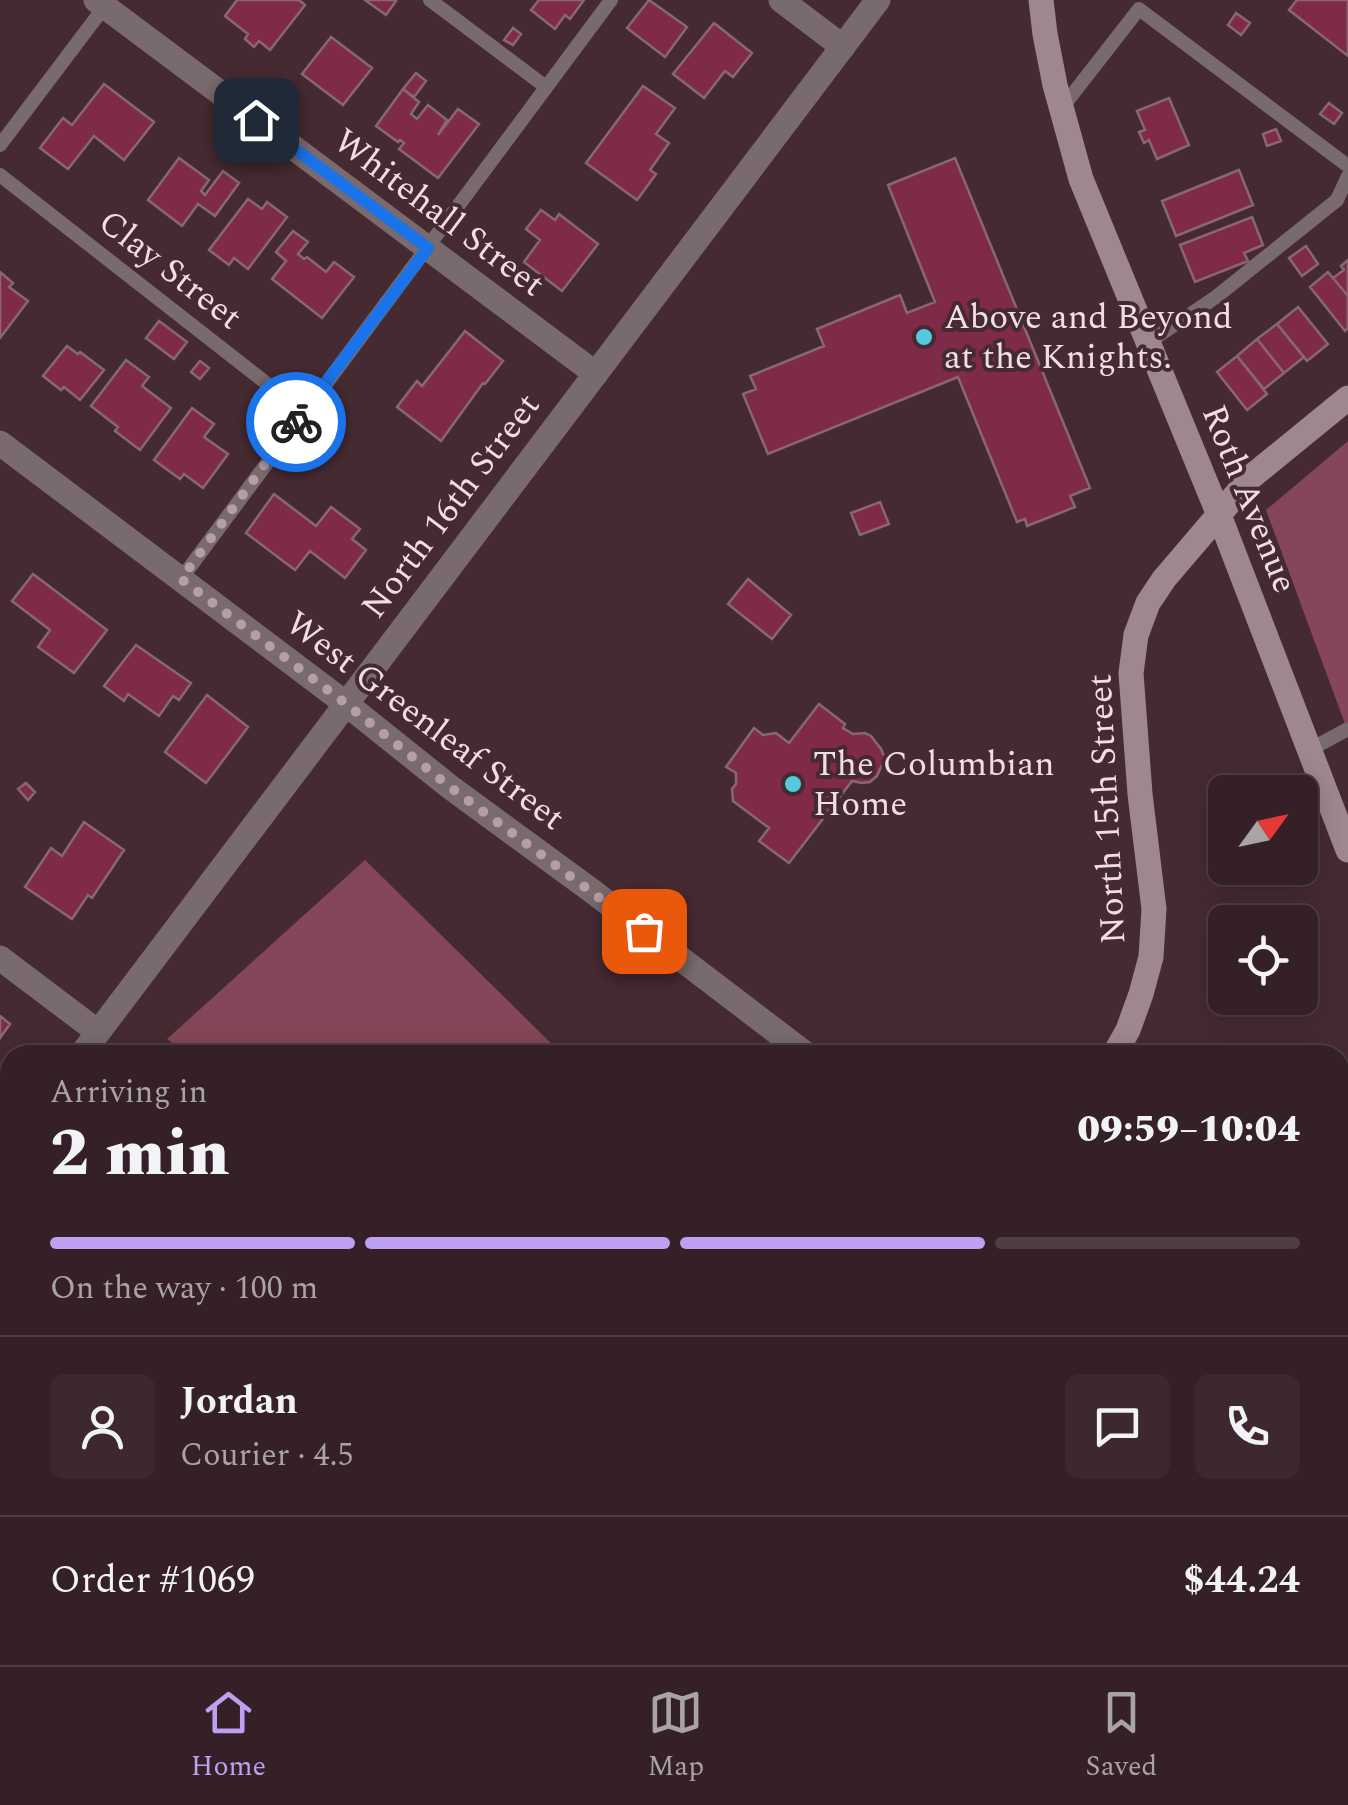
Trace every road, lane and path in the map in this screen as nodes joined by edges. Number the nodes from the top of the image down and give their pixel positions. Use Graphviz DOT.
graph roads {
  1 [pos="430,0"];
  2 [pos="611,0"];
  3 [pos="781,0"];
  4 [pos="878,0"];
  5 [pos="1042,0"];
  6 [pos="103,2"];
  7 [pos="843,47"];
  8 [pos="546,87"];
  9 [pos="1060,109"];
  10 [pos="0,144"];
  11 [pos="1348,166"];
  12 [pos="0,175"];
  13 [pos="1348,176"];
  14 [pos="428,248"];
  15 [pos="1149,342"];
  16 [pos="596,374"];
  17 [pos="1348,398"];
  18 [pos="303,412"];
  19 [pos="0,442"];
  20 [pos="1219,515"];
  21 [pos="181,579"];
  22 [pos="345,703"];
  23 [pos="1348,729"];
  24 [pos="1310,750"];
  25 [pos="1348,850"];
  26 [pos="0,958"];
  27 [pos="98,1032"];
  28 [pos="89,1045"];
  29 [pos="794,1045"];
  30 [pos="1120,1045"];
  1 -- 8 [label="lane"];
  2 -- 8 [label="lane"];
  3 -- 7 [label="street"];
  4 -- 7 [label="street, North 16th Street"];
  5 -- 9 [label="main road, Roth Avenue"];
  6 -- 10 [label="lane"];
  6 -- 14 [label="street, Whitehall Street"];
  7 -- 16 [label="street, North 16th Street"];
  8 -- 14 [label="lane"];
  9 -- 11 [label="lane"];
  9 -- 15 [label="main road, Roth Avenue"];
  12 -- 18 [label="lane, Clay Street"];
  13 -- 15 [label="lane"];
  14 -- 16 [label="street, Whitehall Street"];
  14 -- 18 [label="lane"];
  15 -- 20 [label="main road, Roth Avenue"];
  16 -- 22 [label="street, North 16th Street"];
  17 -- 20 [label="main road, North 15th Street"];
  18 -- 21 [label="lane"];
  19 -- 21 [label="street, West Greenleaf Street"];
  20 -- 24 [label="main road, Roth Avenue"];
  20 -- 30 [label="main road, North 15th Street"];
  21 -- 22 [label="street, West Greenleaf Street"];
  22 -- 27 [label="street, North 16th Street"];
  22 -- 29 [label="street, West Greenleaf Street"];
  23 -- 24 [label="lane"];
  24 -- 25 [label="main road, Roth Avenue"];
  26 -- 27 [label="street"];
  27 -- 28 [label="street, North 16th Street"];
}
